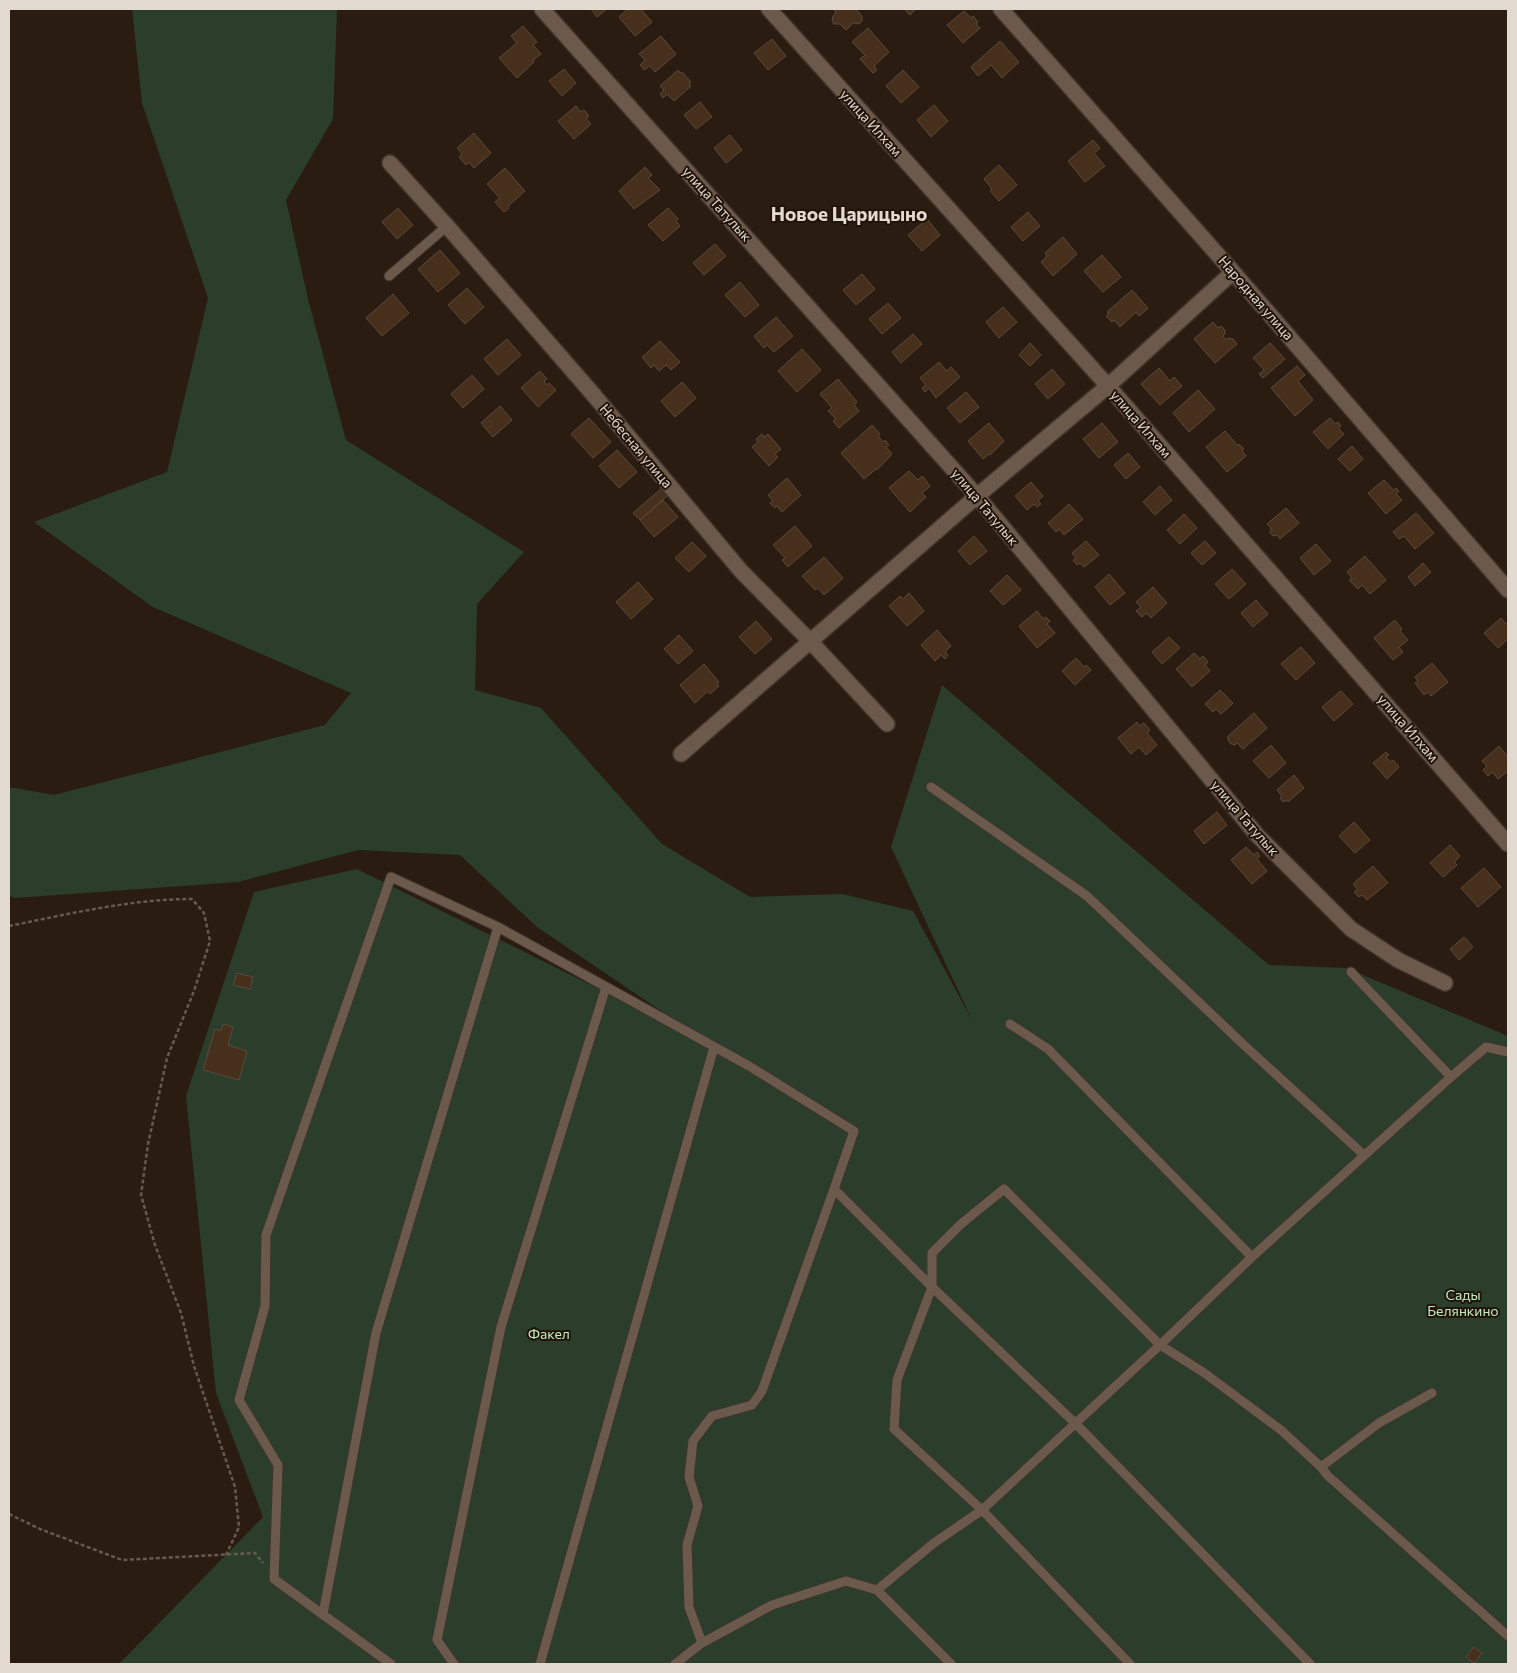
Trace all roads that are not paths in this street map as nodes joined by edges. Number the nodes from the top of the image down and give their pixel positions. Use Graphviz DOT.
graph roads {
  1 [pos="542,9"];
  2 [pos="769,9"];
  3 [pos="1001,9"];
  4 [pos="390,163"];
  5 [pos="447,226"];
  6 [pos="1233,272"];
  7 [pos="389,276"];
  8 [pos="1108,386"];
  9 [pos="977,496"];
  10 [pos="1508,590"];
  11 [pos="810,641"];
  12 [pos="887,724"];
  13 [pos="681,754"];
  14 [pos="930,787"];
  15 [pos="1508,844"];
  16 [pos="498,926"];
  17 [pos="1351,972"];
  18 [pos="1445,983"];
  19 [pos="606,987"];
  20 [pos="1010,1024"];
  21 [pos="714,1047"];
  22 [pos="1508,1052"];
  23 [pos="1451,1077"];
  24 [pos="1364,1155"];
  25 [pos="834,1189"];
  26 [pos="1252,1257"];
  27 [pos="932,1286"];
  28 [pos="1160,1346"];
  29 [pos="1432,1393"];
  30 [pos="1076,1424"];
  31 [pos="1321,1466"];
  32 [pos="982,1510"];
  33 [pos="877,1590"];
  34 [pos="323,1614"];
  35 [pos="1508,1636"];
  36 [pos="702,1644"];
  37 [pos="391,1664"];
  38 [pos="454,1664"];
  39 [pos="540,1664"];
  40 [pos="675,1664"];
  41 [pos="951,1664"];
  42 [pos="1130,1664"];
  43 [pos="1310,1664"];
  1 -- 9 [label="street, улица Татулык"];
  2 -- 8 [label="street, улица Илхам"];
  3 -- 6 [label="street, Народная улица"];
  4 -- 5 [label="street, Небесная улица"];
  5 -- 7 [label="lane"];
  5 -- 11 [label="street, Небесная улица"];
  6 -- 8 [label="street"];
  6 -- 10 [label="street, Народная улица"];
  8 -- 9 [label="street"];
  8 -- 15 [label="street, улица Илхам"];
  9 -- 11 [label="street"];
  9 -- 18 [label="street, улица Татулык"];
  11 -- 12 [label="street, Небесная улица"];
  11 -- 13 [label="street"];
  14 -- 24 [label="lane"];
  16 -- 19 [label="lane"];
  16 -- 34 [label="lane"];
  16 -- 34 [label="lane"];
  17 -- 23 [label="lane"];
  19 -- 21 [label="lane"];
  19 -- 38 [label="lane"];
  20 -- 26 [label="lane"];
  21 -- 25 [label="lane"];
  21 -- 39 [label="lane"];
  22 -- 23 [label="lane"];
  23 -- 24 [label="lane"];
  24 -- 26 [label="lane"];
  25 -- 27 [label="lane"];
  25 -- 36 [label="lane"];
  26 -- 28 [label="lane"];
  27 -- 28 [label="lane"];
  27 -- 30 [label="lane"];
  27 -- 32 [label="lane"];
  28 -- 30 [label="lane"];
  28 -- 31 [label="lane"];
  29 -- 31 [label="lane"];
  30 -- 32 [label="lane"];
  30 -- 43 [label="lane"];
  31 -- 35 [label="lane"];
  32 -- 33 [label="lane"];
  32 -- 42 [label="lane"];
  33 -- 36 [label="lane"];
  33 -- 41 [label="lane"];
  34 -- 37 [label="lane"];
  36 -- 40 [label="lane"];
}
